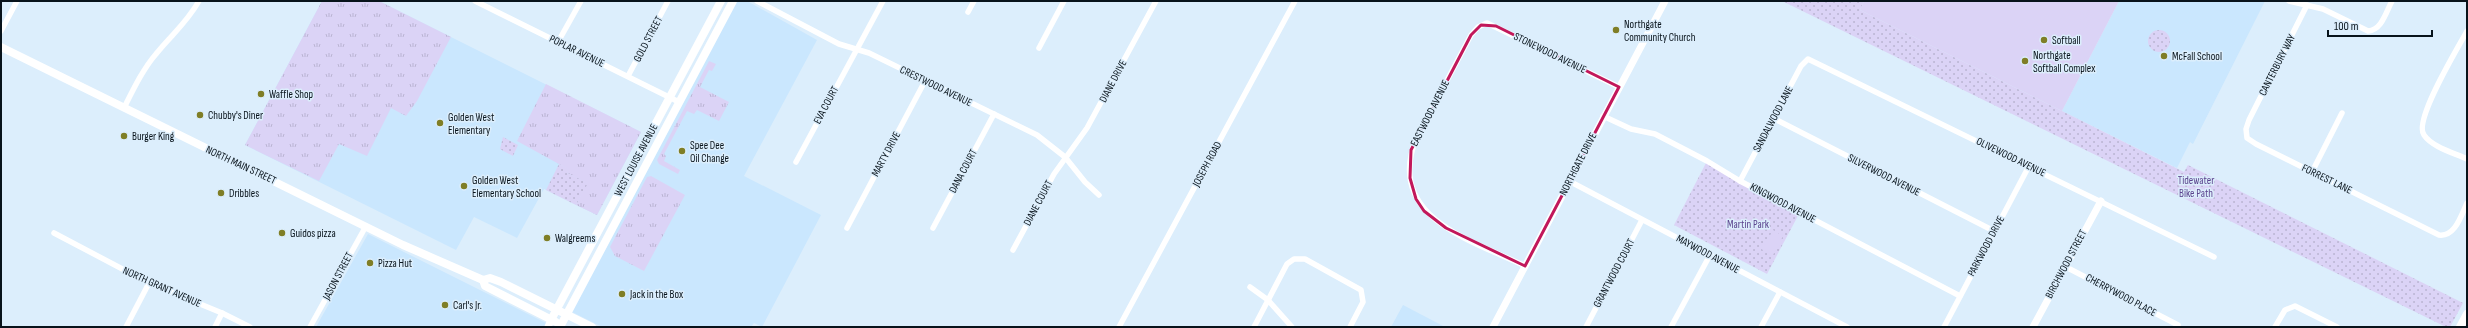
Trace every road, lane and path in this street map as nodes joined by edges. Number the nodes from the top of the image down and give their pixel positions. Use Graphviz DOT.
graph roads {
  1 [pos="17,1"];
  2 [pos="199,1"];
  3 [pos="581,1"];
  4 [pos="668,1"];
  5 [pos="721,1"];
  6 [pos="733,1"];
  7 [pos="757,1"];
  8 [pos="883,1"];
  9 [pos="974,1"];
  10 [pos="1064,1"];
  11 [pos="1156,1"];
  12 [pos="1294,1"];
  13 [pos="1665,1"];
  14 [pos="2289,1"];
  15 [pos="2392,1"];
  16 [pos="479,2"];
  17 [pos="2307,5"];
  18 [pos="968,12"];
  19 [pos="1481,25"];
  20 [pos="1,31"];
  21 [pos="2467,31"];
  22 [pos="558,42"];
  23 [pos="1,47"];
  24 [pos="1039,48"];
  25 [pos="857,49"];
  26 [pos="1808,59"];
  27 [pos="628,76"];
  28 [pos="925,81"];
  29 [pos="1619,87"];
  30 [pos="670,97"];
  31 [pos="679,102"];
  32 [pos="124,108"];
  33 [pos="2342,113"];
  34 [pos="994,114"];
  35 [pos="1603,116"];
  36 [pos="1773,118"];
  37 [pos="2247,126"];
  38 [pos="1065,157"];
  39 [pos="2467,159"];
  40 [pos="796,162"];
  41 [pos="2029,166"];
  42 [pos="2312,172"];
  43 [pos="1569,181"];
  44 [pos="1740,181"];
  45 [pos="1099,195"];
  46 [pos="2101,201"];
  47 [pos="2467,203"];
  48 [pos="1642,220"];
  49 [pos="366,226"];
  50 [pos="847,228"];
  51 [pos="933,228"];
  52 [pos="1994,231"];
  53 [pos="54,233"];
  54 [pos="1013,250"];
  55 [pos="1710,255"];
  56 [pos="2214,257"];
  57 [pos="1525,266"];
  58 [pos="2064,266"];
  59 [pos="483,280"];
  60 [pos="149,283"];
  61 [pos="1250,287"];
  62 [pos="1780,292"];
  63 [pos="1960,296"];
  64 [pos="1268,300"];
  65 [pos="557,308"];
  66 [pos="222,313"];
  67 [pos="567,313"];
  68 [pos="2467,314"];
  69 [pos="550,324"];
  70 [pos="2178,325"];
  71 [pos="562,326"];
  72 [pos="126,327"];
  73 [pos="215,327"];
  74 [pos="250,327"];
  75 [pos="310,327"];
  76 [pos="592,327"];
  77 [pos="1119,327"];
  78 [pos="1254,327"];
  79 [pos="1292,327"];
  80 [pos="1350,327"];
  81 [pos="1493,327"];
  82 [pos="1586,327"];
  83 [pos="1672,327"];
  84 [pos="1761,327"];
  85 [pos="1847,327"];
  86 [pos="1944,327"];
  87 [pos="2033,327"];
  88 [pos="2275,327"];
  89 [pos="2337,327"];
  90 [pos="2460,327"];
  1 -- 20 [label="street"];
  2 -- 32 [label="street"];
  3 -- 22 [label="street"];
  4 -- 27 [label="street, GOLD STREET"];
  5 -- 30 [label="main road, WEST LOUISE AVENUE"];
  6 -- 31 [label="main road, WEST LOUISE AVENUE"];
  7 -- 25 [label="street, CRESTWOOD AVENUE"];
  8 -- 25 [label="street, EVA COURT"];
  9 -- 18 [label="street"];
  10 -- 24 [label="street"];
  11 -- 38 [label="street, DIANE DRIVE"];
  12 -- 77 [label="street, JOSEPH ROAD"];
  13 -- 29 [label="street, NORTHGATE DRIVE"];
  14 -- 17 [label="street"];
  15 -- 17 [label="street"];
  16 -- 22 [label="street, POPLAR AVENUE"];
  17 -- 37 [label="street, CANTERBURY WAY"];
  19 -- 29 [label="street, STONEWOOD AVENUE"];
  19 -- 57 [label="street, EASTWOOD AVENUE"];
  21 -- 39 [label="street"];
  22 -- 27 [label="street, POPLAR AVENUE"];
  23 -- 32 [label="main road, NORTH MAIN STREET"];
  25 -- 28 [label="street, CRESTWOOD AVENUE"];
  25 -- 40 [label="street, EVA COURT"];
  26 -- 36 [label="street, SANDALWOOD LANE"];
  26 -- 41 [label="street, OLIVEWOOD AVENUE"];
  27 -- 30 [label="street, POPLAR AVENUE"];
  28 -- 34 [label="street, CRESTWOOD AVENUE"];
  28 -- 50 [label="street, MARTY DRIVE"];
  29 -- 35 [label="street, NORTHGATE DRIVE"];
  30 -- 31 [label="street, POPLAR AVENUE"];
  30 -- 65 [label="main road, WEST LOUISE AVENUE"];
  31 -- 67 [label="main road, WEST LOUISE AVENUE"];
  32 -- 49 [label="main road, NORTH MAIN STREET"];
  33 -- 42 [label="street"];
  34 -- 38 [label="street, CRESTWOOD AVENUE"];
  34 -- 51 [label="street, DANA COURT"];
  35 -- 43 [label="street, NORTHGATE DRIVE"];
  35 -- 44 [label="street, KINGWOOD AVENUE"];
  36 -- 44 [label="street, SANDALWOOD LANE"];
  36 -- 52 [label="street, SILVERWOOD AVENUE"];
  37 -- 42 [label="street, FORREST LANE"];
  38 -- 45 [label="street, CRESTWOOD AVENUE"];
  38 -- 54 [label="street, DIANE COURT"];
  41 -- 46 [label="street, OLIVEWOOD AVENUE"];
  41 -- 52 [label="street, PARKWOOD DRIVE"];
  42 -- 47 [label="street, FORREST LANE"];
  43 -- 48 [label="street, MAYWOOD AVENUE"];
  43 -- 57 [label="street, NORTHGATE DRIVE"];
  44 -- 63 [label="street, KINGWOOD AVENUE"];
  46 -- 56 [label="street, OLIVEWOOD AVENUE"];
  46 -- 58 [label="street, BIRCHWOOD STREET"];
  48 -- 55 [label="street, MAYWOOD AVENUE"];
  48 -- 82 [label="street, GRANTWOOD COURT"];
  49 -- 59 [label="main road, NORTH MAIN STREET"];
  49 -- 75 [label="street, JASON STREET"];
  52 -- 63 [label="street, PARKWOOD DRIVE"];
  53 -- 60 [label="street, NORTH GRANT AVENUE"];
  55 -- 62 [label="street, MAYWOOD AVENUE"];
  55 -- 83 [label="street"];
  57 -- 81 [label="street, NORTHGATE DRIVE"];
  58 -- 70 [label="street, CHERRYWOOD PLACE"];
  58 -- 87 [label="street, BIRCHWOOD STREET"];
  59 -- 65 [label="main road, NORTH MAIN STREET"];
  59 -- 69 [label="main road, NORTH MAIN STREET"];
  60 -- 66 [label="street, NORTH GRANT AVENUE"];
  60 -- 72 [label="street"];
  61 -- 64 [label="street"];
  62 -- 84 [label="street"];
  62 -- 85 [label="street, MAYWOOD AVENUE"];
  63 -- 86 [label="street, PARKWOOD DRIVE"];
  64 -- 78 [label="street"];
  64 -- 79 [label="street"];
  64 -- 80 [label="street"];
  65 -- 67 [label="main road, NORTH MAIN STREET"];
  65 -- 69 [label="main road, WEST LOUISE AVENUE"];
  66 -- 73 [label="street"];
  66 -- 74 [label="street, NORTH GRANT AVENUE"];
  67 -- 71 [label="main road, WEST LOUISE AVENUE"];
  67 -- 76 [label="main road, NORTH MAIN STREET"];
  68 -- 90 [label="main road"];
  69 -- 71 [label="main road, NORTH MAIN STREET"];
  88 -- 89 [label="street"];
}
